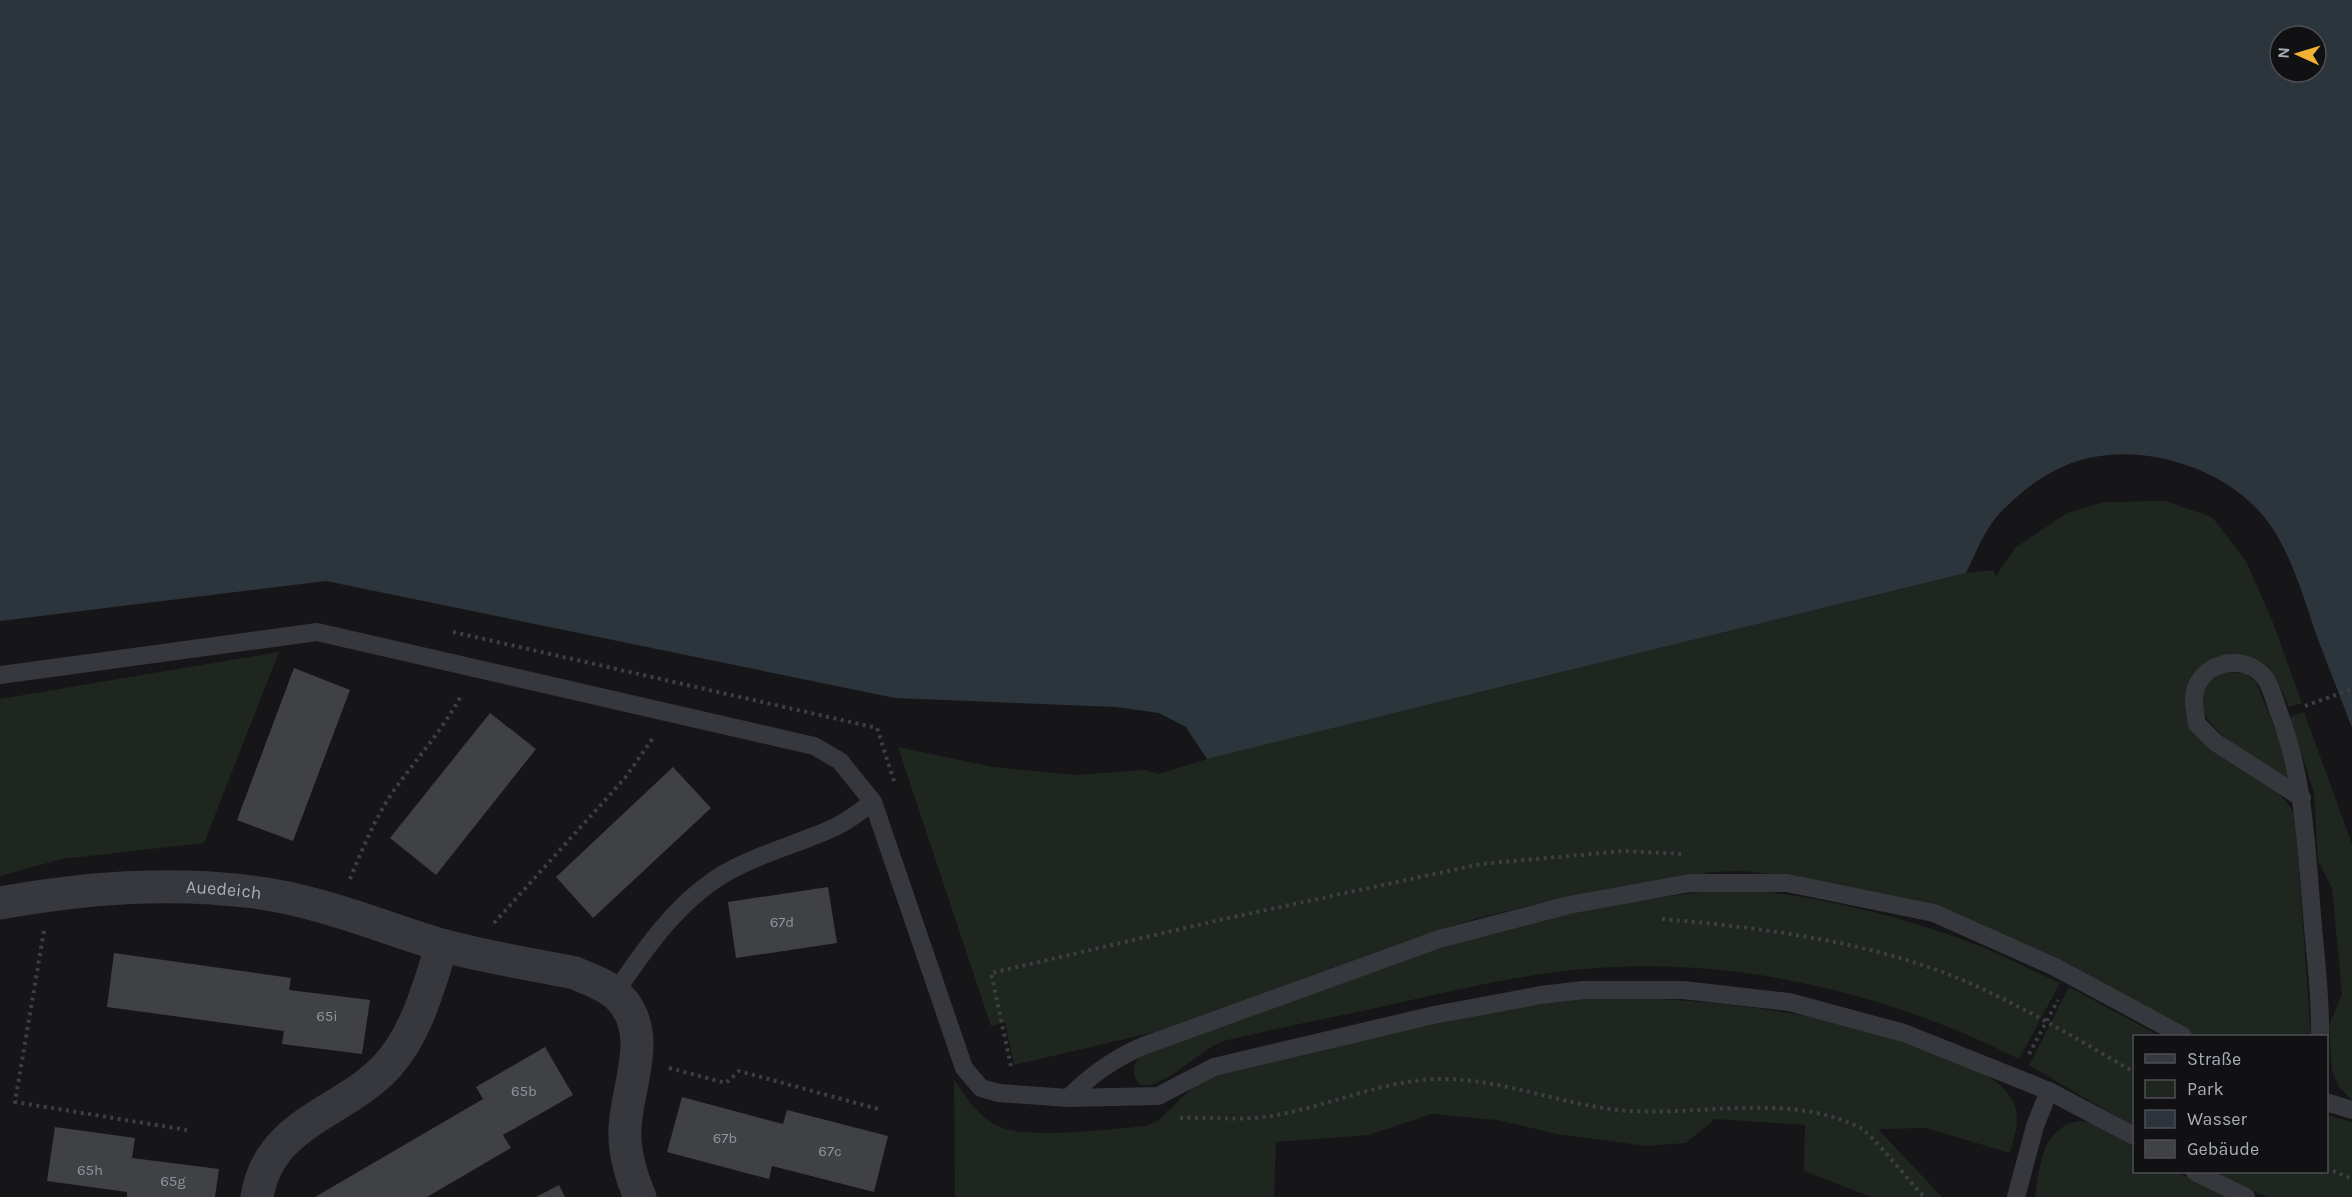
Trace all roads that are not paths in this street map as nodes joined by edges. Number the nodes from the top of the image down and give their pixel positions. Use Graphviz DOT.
graph roads {
  1 [pos="0,675"];
  2 [pos="2302,798"];
  3 [pos="873,802"];
  4 [pos="0,903"];
  5 [pos="442,945"];
  6 [pos="615,993"];
  7 [pos="2181,1035"];
  8 [pos="2319,1035"];
  9 [pos="2049,1091"];
  10 [pos="1068,1098"];
  11 [pos="2328,1103"];
  12 [pos="2352,1110"];
  13 [pos="2133,1135"];
  14 [pos="2197,1173"];
  15 [pos="257,1197"];
  16 [pos="640,1197"];
  17 [pos="2016,1197"];
  18 [pos="2246,1197"];
  1 -- 3 [label="lane"];
  2 -- 2 [label="lane"];
  2 -- 8 [label="lane"];
  3 -- 6 [label="lane"];
  3 -- 10 [label="lane"];
  4 -- 5 [label="street, Auedeich"];
  5 -- 6 [label="street, Auedeich"];
  5 -- 15 [label="street"];
  6 -- 16 [label="street"];
  7 -- 10 [label="lane"];
  9 -- 10 [label="lane"];
  9 -- 13 [label="lane"];
  9 -- 17 [label="lane"];
  11 -- 12 [label="lane"];
  14 -- 18 [label="lane"];
}
